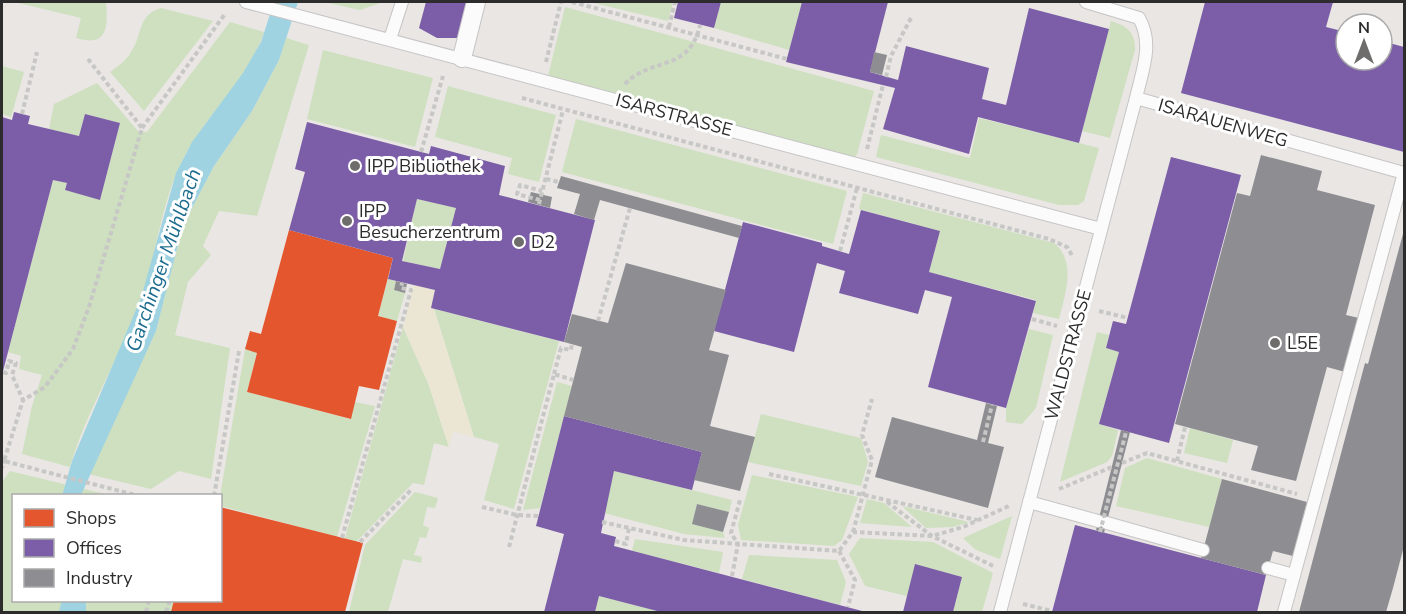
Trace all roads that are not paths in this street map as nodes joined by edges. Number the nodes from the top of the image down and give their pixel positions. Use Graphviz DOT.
graph roads {
  1 [pos="402,2"];
  2 [pos="476,2"];
  3 [pos="1086,2"];
  4 [pos="252,3"];
  5 [pos="390,39"];
  6 [pos="462,58"];
  7 [pos="1136,98"];
  8 [pos="1404,173"];
  9 [pos="1101,229"];
  10 [pos="1029,502"];
  11 [pos="1203,550"];
  12 [pos="1268,567"];
  13 [pos="1294,575"];
  14 [pos="1000,612"];
  15 [pos="1284,612"];
  1 -- 5 [label="lane"];
  2 -- 6 [label="street"];
  3 -- 7 [label="lane, ISARAUENWEG"];
  4 -- 5 [label="lane, ISARSTRASSE"];
  5 -- 6 [label="lane, ISARSTRASSE"];
  6 -- 9 [label="lane, ISARSTRASSE"];
  7 -- 8 [label="lane, ISARAUENWEG"];
  7 -- 9 [label="lane, WALDSTRASSE"];
  8 -- 13 [label="lane"];
  9 -- 10 [label="lane, WALDSTRASSE"];
  10 -- 11 [label="lane"];
  10 -- 14 [label="lane, WALDSTRASSE"];
  12 -- 13 [label="lane"];
  13 -- 15 [label="lane"];
}
